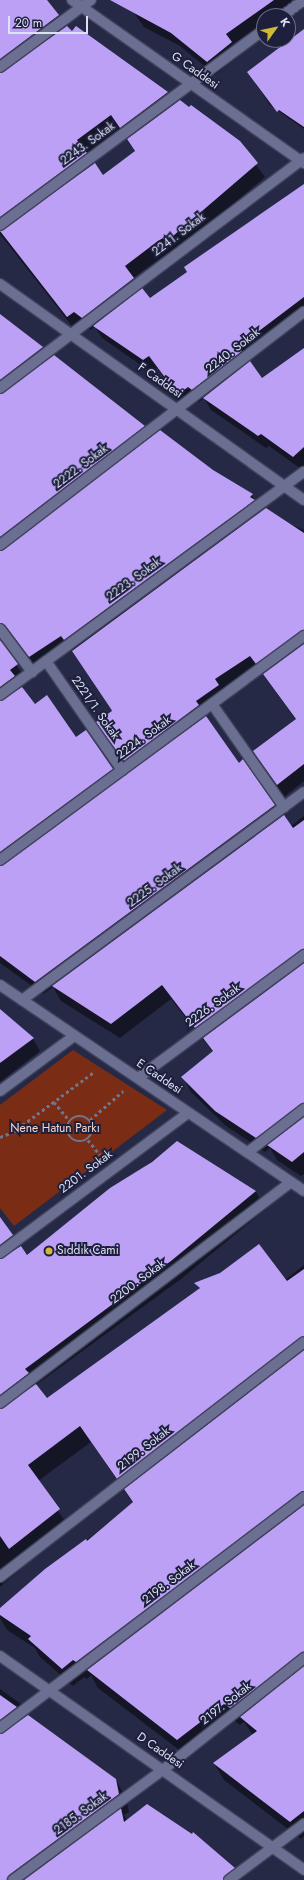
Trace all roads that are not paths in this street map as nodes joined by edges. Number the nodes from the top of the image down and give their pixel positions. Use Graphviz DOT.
graph roads {
  1 [pos="72,0"];
  2 [pos="91,0"];
  3 [pos="304,0"];
  4 [pos="81,7"];
  5 [pos="293,8"];
  6 [pos="256,36"];
  7 [pos="0,67"];
  8 [pos="191,84"];
  9 [pos="303,161"];
  10 [pos="0,225"];
  11 [pos="0,284"];
  12 [pos="304,312"];
  13 [pos="70,334"];
  14 [pos="0,388"];
  15 [pos="178,410"];
  16 [pos="304,472"];
  17 [pos="284,486"];
  18 [pos="304,500"];
  19 [pos="0,545"];
  20 [pos="0,629"];
  21 [pos="304,636"];
  22 [pos="46,661"];
  23 [pos="32,672"];
  24 [pos="0,695"];
  25 [pos="212,704"];
  26 [pos="122,770"];
  27 [pos="304,792"];
  28 [pos="284,807"];
  29 [pos="0,860"];
  30 [pos="304,955"];
  31 [pos="0,985"];
  32 [pos="22,1000"];
  33 [pos="74,1036"];
  34 [pos="138,1078"];
  35 [pos="0,1091"];
  36 [pos="304,1109"];
  37 [pos="188,1113"];
  38 [pos="248,1152"];
  39 [pos="291,1182"];
  40 [pos="304,1191"];
  41 [pos="0,1253"];
  42 [pos="304,1342"];
  43 [pos="0,1402"];
  44 [pos="304,1497"];
  45 [pos="0,1577"];
  46 [pos="0,1656"];
  47 [pos="304,1658"];
  48 [pos="49,1689"];
  49 [pos="0,1728"];
  50 [pos="164,1770"];
  51 [pos="304,1824"];
  52 [pos="273,1848"];
  53 [pos="304,1870"];
  54 [pos="14,1880"];
  55 [pos="229,1880"];
  1 -- 4 [label="street, G Caddesi"];
  2 -- 4 [label="street"];
  3 -- 5 [label="street"];
  4 -- 7 [label="street"];
  4 -- 8 [label="street, G Caddesi"];
  6 -- 8 [label="street, 2243. Sokak"];
  8 -- 9 [label="street, G Caddesi"];
  8 -- 10 [label="street, 2243. Sokak"];
  9 -- 13 [label="street, 2241. Sokak"];
  11 -- 13 [label="street, F Caddesi"];
  12 -- 15 [label="street, 2240. Sokak"];
  13 -- 14 [label="street, 2241. Sokak"];
  13 -- 15 [label="street, F Caddesi"];
  15 -- 17 [label="street, F Caddesi"];
  15 -- 19 [label="street, 2222. Sokak"];
  16 -- 17 [label="street, 2223. Sokak"];
  17 -- 18 [label="street, F Caddesi"];
  17 -- 22 [label="street, 2223. Sokak"];
  20 -- 23 [label="street"];
  21 -- 25 [label="street, 2224. Sokak"];
  22 -- 23 [label="street, 2223. Sokak"];
  22 -- 26 [label="street, 2221/1. Sokak"];
  23 -- 24 [label="street, 2223. Sokak"];
  25 -- 26 [label="street, 2224. Sokak"];
  25 -- 28 [label="street"];
  26 -- 29 [label="street, 2224. Sokak"];
  27 -- 28 [label="street, 2225. Sokak"];
  28 -- 32 [label="street, 2225. Sokak"];
  30 -- 34 [label="street, 2226. Sokak"];
  31 -- 32 [label="street, E Caddesi"];
  32 -- 33 [label="street, E Caddesi"];
  33 -- 34 [label="street, E Caddesi"];
  33 -- 35 [label="street"];
  34 -- 37 [label="street, E Caddesi"];
  36 -- 38 [label="street"];
  37 -- 38 [label="street, E Caddesi"];
  37 -- 41 [label="street, 2201. Sokak"];
  38 -- 39 [label="street, E Caddesi"];
  39 -- 40 [label="street, E Caddesi"];
  39 -- 43 [label="street, 2200. Sokak"];
  42 -- 45 [label="street, 2199. Sokak"];
  44 -- 48 [label="street, 2198. Sokak"];
  46 -- 48 [label="street, D Caddesi"];
  47 -- 50 [label="street, 2197. Sokak"];
  48 -- 49 [label="street, 2198. Sokak"];
  48 -- 50 [label="street, D Caddesi"];
  50 -- 52 [label="street, D Caddesi"];
  50 -- 54 [label="street, 2185. Sokak"];
  51 -- 52 [label="street"];
  52 -- 53 [label="street, D Caddesi"];
  52 -- 55 [label="street"];
}
